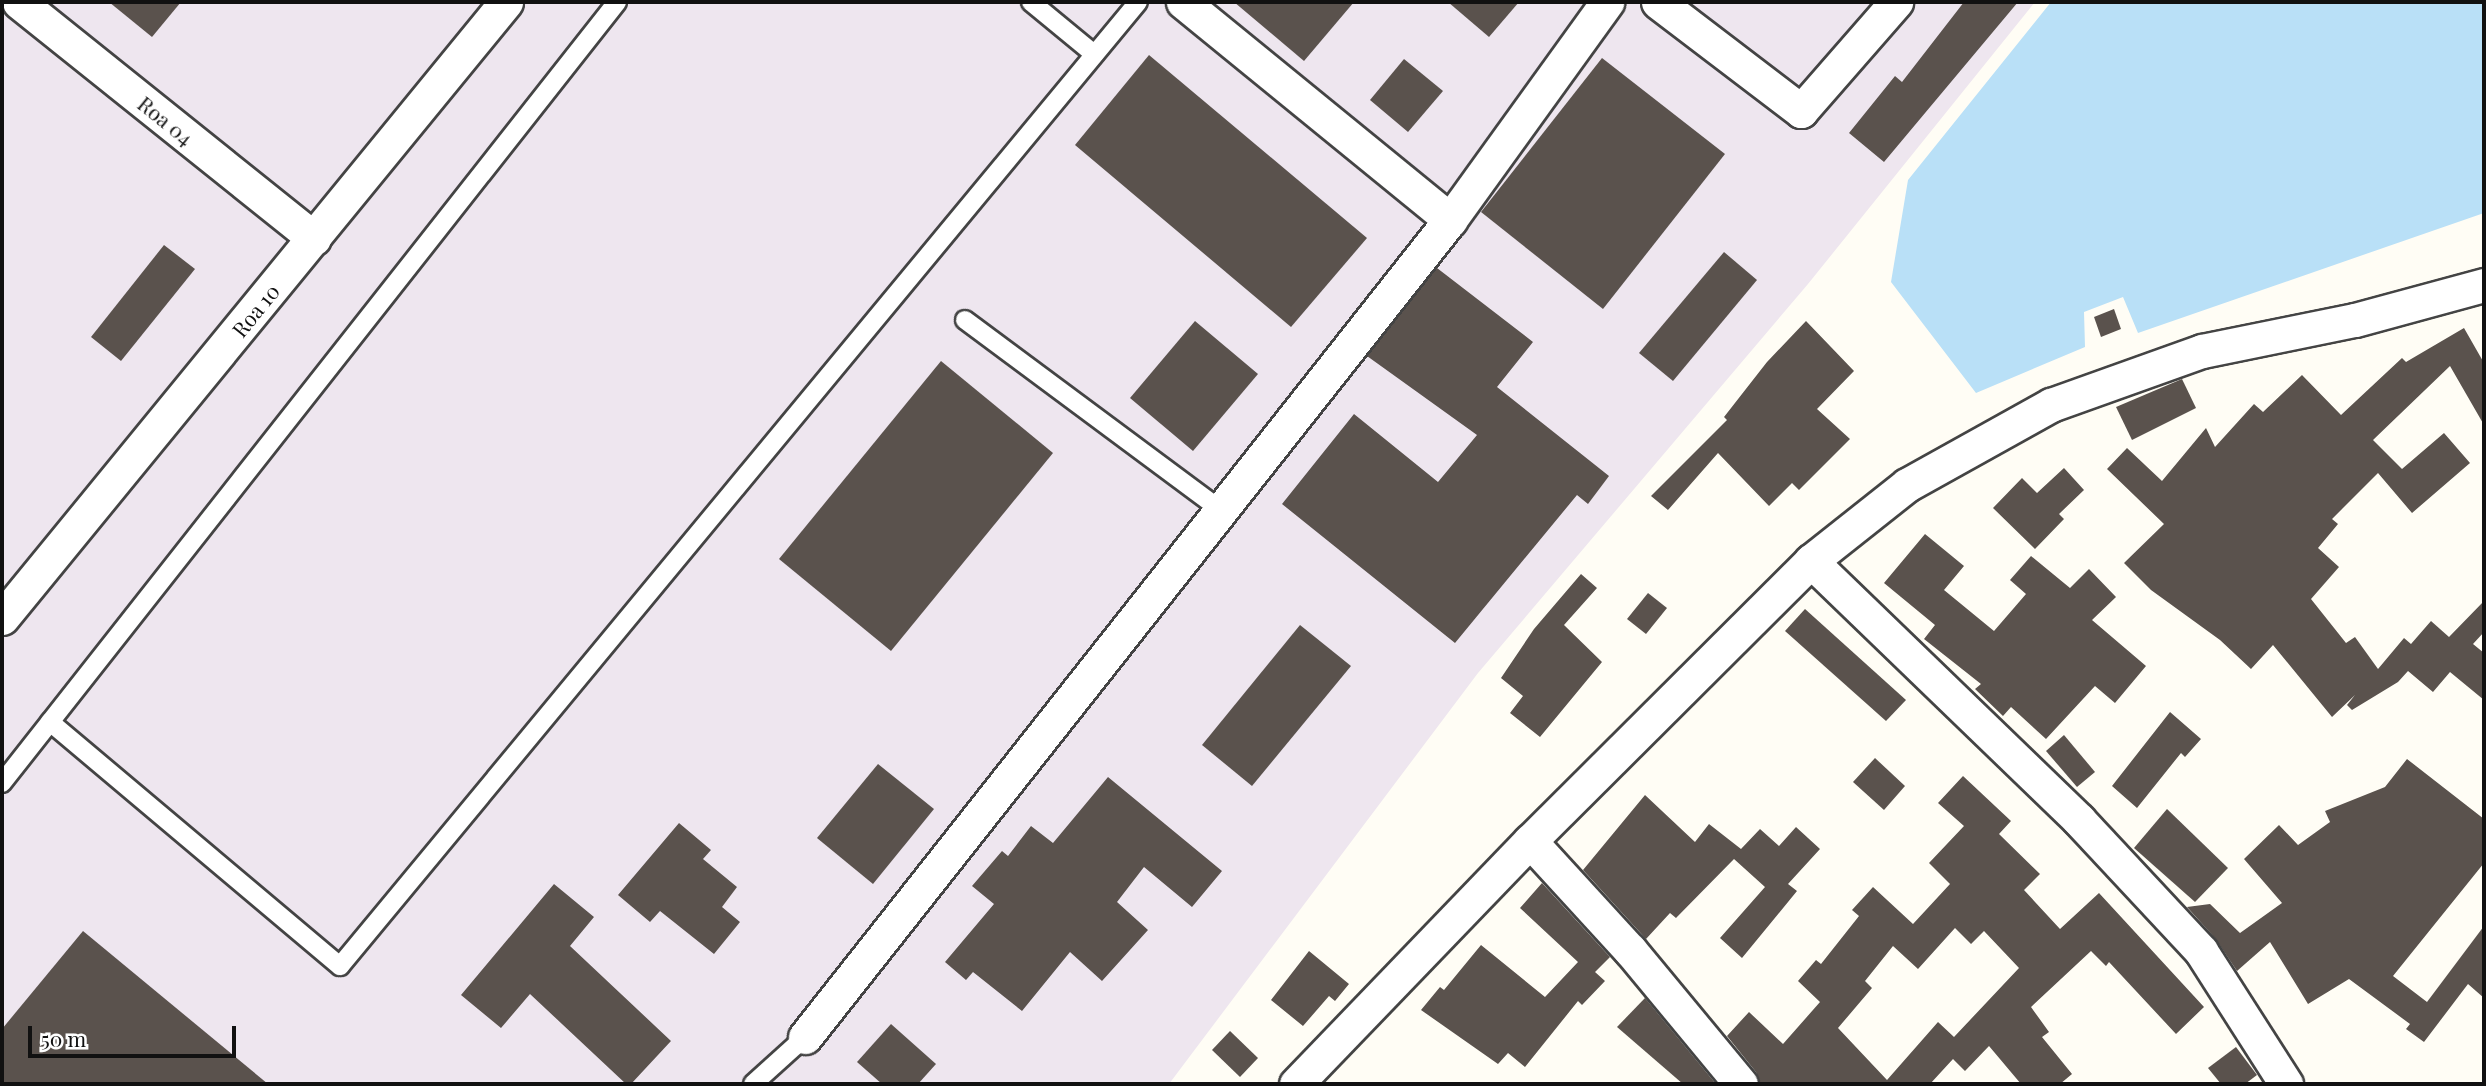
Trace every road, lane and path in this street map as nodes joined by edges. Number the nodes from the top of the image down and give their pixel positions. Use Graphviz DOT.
graph roads {
  1 [pos="19,2"];
  2 [pos="506,2"];
  3 [pos="617,2"];
  4 [pos="1031,2"];
  5 [pos="1138,2"];
  6 [pos="1183,2"];
  7 [pos="1607,2"];
  8 [pos="1658,2"];
  9 [pos="1896,2"];
  10 [pos="1094,54"];
  11 [pos="1450,220"];
  12 [pos="314,238"];
  13 [pos="2484,285"];
  14 [pos="964,320"];
  15 [pos="1224,512"];
  16 [pos="1811,561"];
  17 [pos="2,618"];
  18 [pos="50,722"];
  19 [pos="2,783"];
  20 [pos="1530,841"];
  21 [pos="806,1037"];
  22 [pos="1298,1083"];
  23 [pos="753,1084"];
  24 [pos="1741,1084"];
  25 [pos="2286,1084"];
  1 -- 12 [label="street, Roa 04"];
  2 -- 12 [label="street, Roa 10"];
  3 -- 18 [label="lane"];
  4 -- 10 [label="lane"];
  5 -- 10 [label="lane"];
  6 -- 11 [label="street"];
  7 -- 11 [label="street"];
  8 -- 9 [label="street"];
  10 -- 18 [label="lane"];
  11 -- 15 [label="street"];
  12 -- 17 [label="street, Roa 10"];
  13 -- 16 [label="street"];
  14 -- 15 [label="lane"];
  15 -- 21 [label="street"];
  16 -- 20 [label="street"];
  16 -- 25 [label="street"];
  18 -- 19 [label="lane"];
  20 -- 22 [label="street"];
  20 -- 24 [label="street"];
  21 -- 23 [label="lane"];
}
